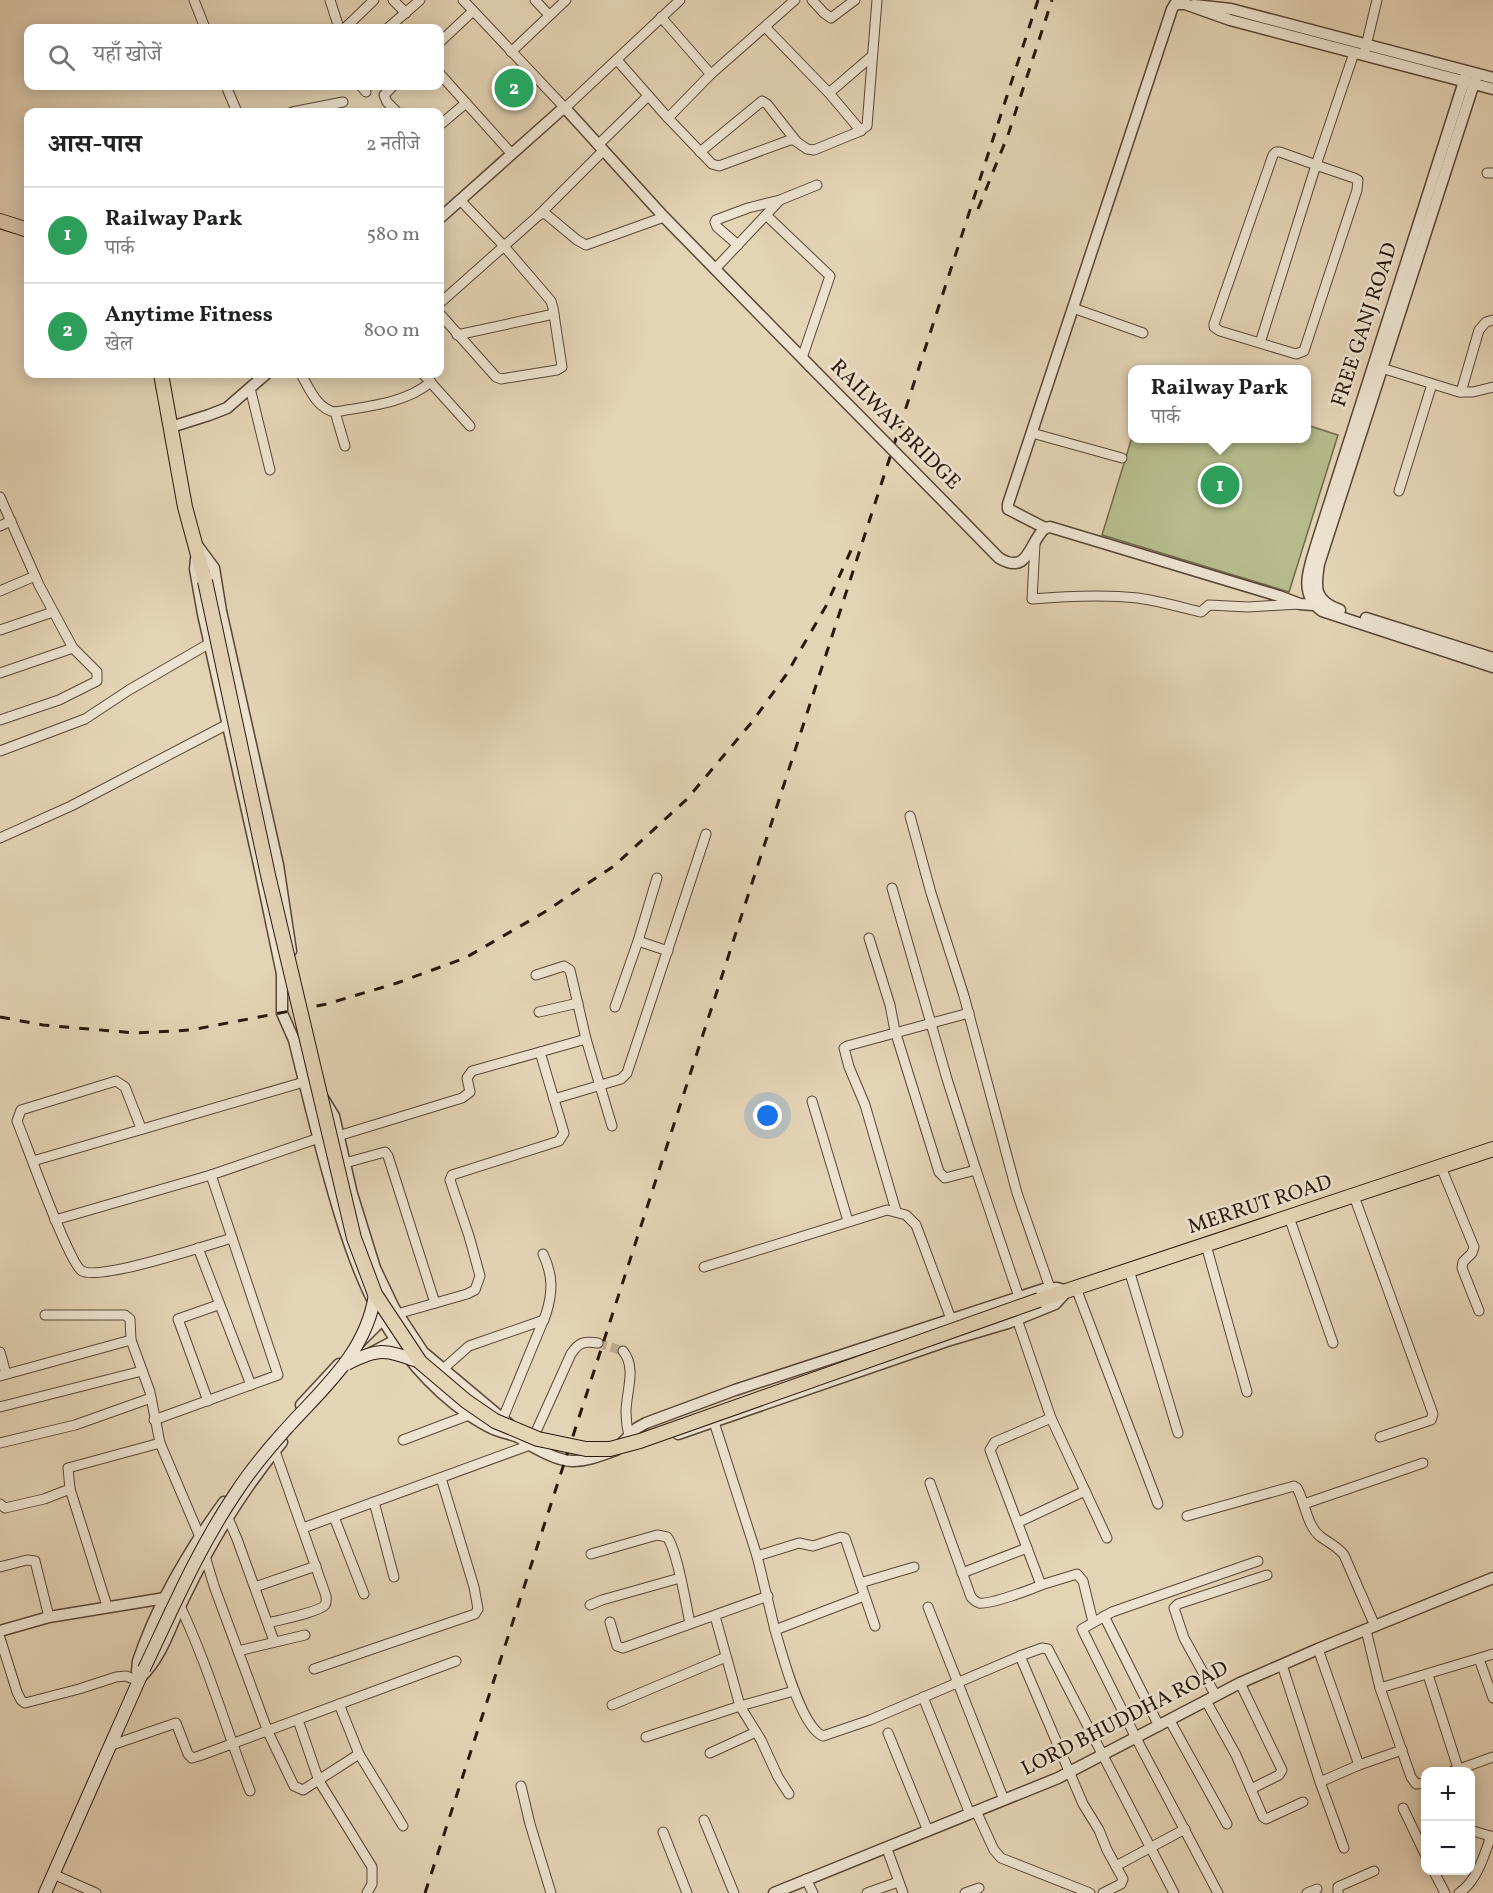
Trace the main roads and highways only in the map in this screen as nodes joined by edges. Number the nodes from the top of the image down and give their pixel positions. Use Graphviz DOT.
graph roads {
  1 [pos="0,222"];
  2 [pos="24,229"];
  3 [pos="162,378"];
  4 [pos="1493,1149"];
  5 [pos="375,1294"];
  6 [pos="420,1362"];
  7 [pos="346,1365"];
  8 [pos="45,1893"];
  1 -- 2 [label="main road"];
  3 -- 5 [label="main road, MERRUT ROAD, bridge"];
  4 -- 6 [label="main road, MERRUT ROAD, bridge"];
  5 -- 6 [label="main road, MERRUT ROAD, bridge"];
  5 -- 7 [label="main road, bridge"];
  6 -- 7 [label="main road, bridge"];
  7 -- 8 [label="main road, bridge"];
}
